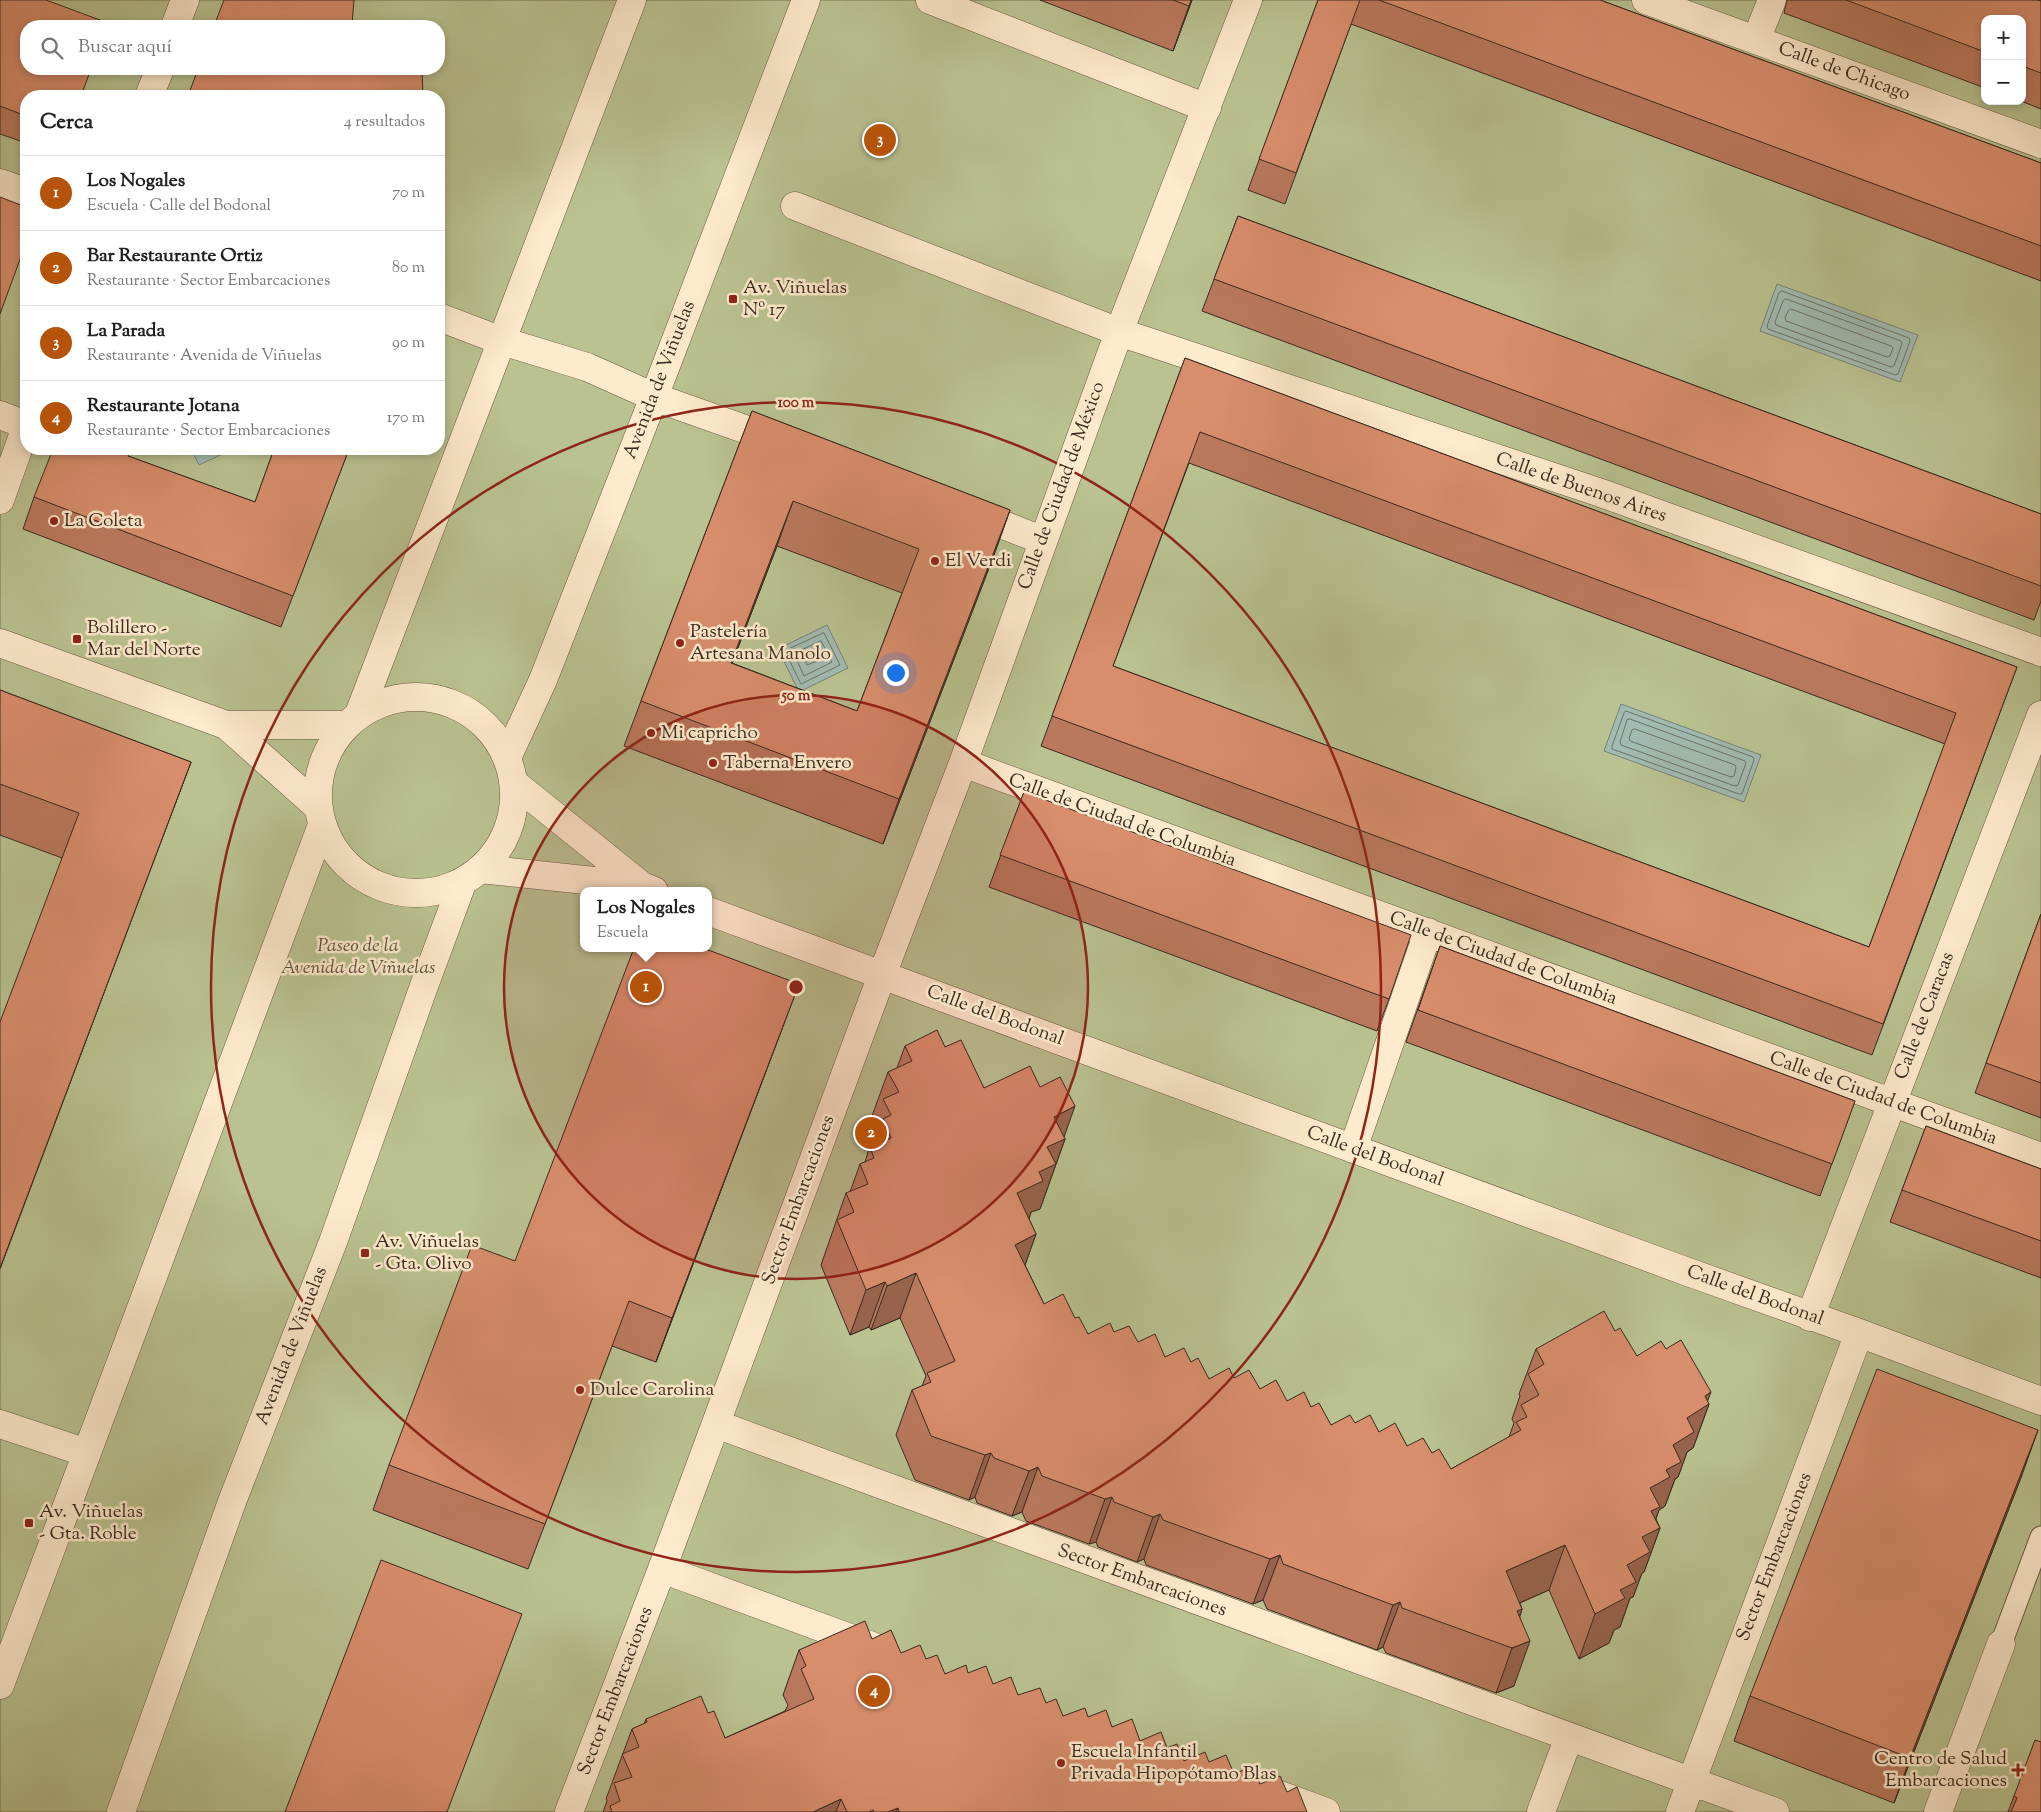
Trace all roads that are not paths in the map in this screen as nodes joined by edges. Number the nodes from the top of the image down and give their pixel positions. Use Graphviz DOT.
graph roads {
  1 [pos="185,0"];
  2 [pos="632,0"];
  3 [pos="806,0"];
  4 [pos="930,0"];
  5 [pos="1248,0"];
  6 [pos="1646,0"];
  7 [pos="1772,0"];
  8 [pos="177,20"];
  9 [pos="1756,40"];
  10 [pos="158,75"];
  11 [pos="152,90"];
  12 [pos="1207,108"];
  13 [pos="2041,144"];
  14 [pos="0,183"];
  15 [pos="20,190"];
  16 [pos="795,206"];
  17 [pos="445,319"];
  18 [pos="1119,332"];
  19 [pos="502,340"];
  20 [pos="654,397"];
  21 [pos="0,415"];
  22 [pos="20,423"];
  23 [pos="20,443"];
  24 [pos="800,449"];
  25 [pos="0,500"];
  26 [pos="949,505"];
  27 [pos="1042,540"];
  28 [pos="0,643"];
  29 [pos="2041,652"];
  30 [pos="2041,715"];
  31 [pos="353,720"];
  32 [pos="226,725"];
  33 [pos="964,763"];
  34 [pos="510,771"];
  35 [pos="320,816"];
  36 [pos="472,875"];
  37 [pos="623,887"];
  38 [pos="646,887"];
  39 [pos="712,912"];
  40 [pos="1428,932"];
  41 [pos="882,975"];
  42 [pos="1892,1102"];
  43 [pos="1354,1149"];
  44 [pos="2041,1157"];
  45 [pos="1810,1317"];
  46 [pos="1859,1333"];
  47 [pos="2041,1401"];
  48 [pos="0,1424"];
  49 [pos="716,1424"];
  50 [pos="87,1453"];
  51 [pos="2041,1537"];
  52 [pos="662,1569"];
  53 [pos="2001,1644"];
  54 [pos="896,1655"];
  55 [pos="0,1686"];
  56 [pos="1569,1737"];
  57 [pos="1242,1781"];
  58 [pos="1692,1781"];
  59 [pos="121,1812"];
  60 [pos="569,1812"];
  61 [pos="1326,1812"];
  62 [pos="1541,1812"];
  63 [pos="1680,1812"];
  64 [pos="1775,1812"];
  65 [pos="1938,1812"];
  1 -- 8 [label="street"];
  2 -- 19 [label="street"];
  3 -- 20 [label="street, Avenida de Viñuelas"];
  4 -- 12 [label="street"];
  5 -- 12 [label="street, Calle de Ciudad de México"];
  6 -- 9 [label="street, Calle de Chicago"];
  7 -- 9 [label="street"];
  9 -- 13 [label="street, Calle de Chicago"];
  10 -- 11 [label="street"];
  12 -- 18 [label="street, Calle de Ciudad de México"];
  14 -- 15 [label="street"];
  16 -- 18 [label="street, Calle de Buenos Aires"];
  17 -- 19 [label="street"];
  18 -- 27 [label="street, Calle de Ciudad de México"];
  18 -- 29 [label="street, Calle de Buenos Aires"];
  19 -- 20 [label="street"];
  19 -- 31 [label="street"];
  20 -- 24 [label="street"];
  20 -- 34 [label="street, Avenida de Viñuelas"];
  21 -- 22 [label="street"];
  23 -- 25 [label="street"];
  26 -- 27 [label="street"];
  27 -- 33 [label="street, Calle de Ciudad de México"];
  28 -- 32 [label="street"];
  30 -- 42 [label="street, Calle de Caracas"];
  31 -- 32 [label="street"];
  31 -- 34 [label="street"];
  31 -- 35 [label="street"];
  32 -- 35 [label="street"];
  33 -- 40 [label="street, Calle de Ciudad de Columbia"];
  33 -- 41 [label="street, Calle de Ciudad de México"];
  34 -- 36 [label="street"];
  34 -- 38 [label="street"];
  35 -- 36 [label="street"];
  35 -- 50 [label="street"];
  36 -- 37 [label="street"];
  36 -- 59 [label="street, Avenida de Viñuelas"];
  39 -- 41 [label="street, Calle del Bodonal"];
  40 -- 42 [label="street, Calle de Ciudad de Columbia"];
  40 -- 43 [label="street"];
  41 -- 43 [label="street, Calle del Bodonal"];
  41 -- 49 [label="street, Sector Embarcaciones"];
  42 -- 44 [label="street, Calle de Ciudad de Columbia"];
  42 -- 45 [label="street, Calle de Caracas"];
  43 -- 45 [label="street, Calle del Bodonal"];
  45 -- 46 [label="street, Calle del Bodonal"];
  46 -- 47 [label="street, Calle del Bodonal"];
  46 -- 58 [label="street, Sector Embarcaciones"];
  48 -- 50 [label="street"];
  49 -- 52 [label="street, Sector Embarcaciones"];
  49 -- 56 [label="street, Sector Embarcaciones"];
  50 -- 55 [label="street"];
  51 -- 53 [label="lane"];
  52 -- 54 [label="street"];
  52 -- 60 [label="street, Sector Embarcaciones"];
  53 -- 65 [label="street"];
  56 -- 58 [label="street, Sector Embarcaciones"];
  56 -- 62 [label="street"];
  57 -- 61 [label="street"];
  58 -- 63 [label="street, Sector Embarcaciones"];
  58 -- 64 [label="street, Sector Embarcaciones"];
}
